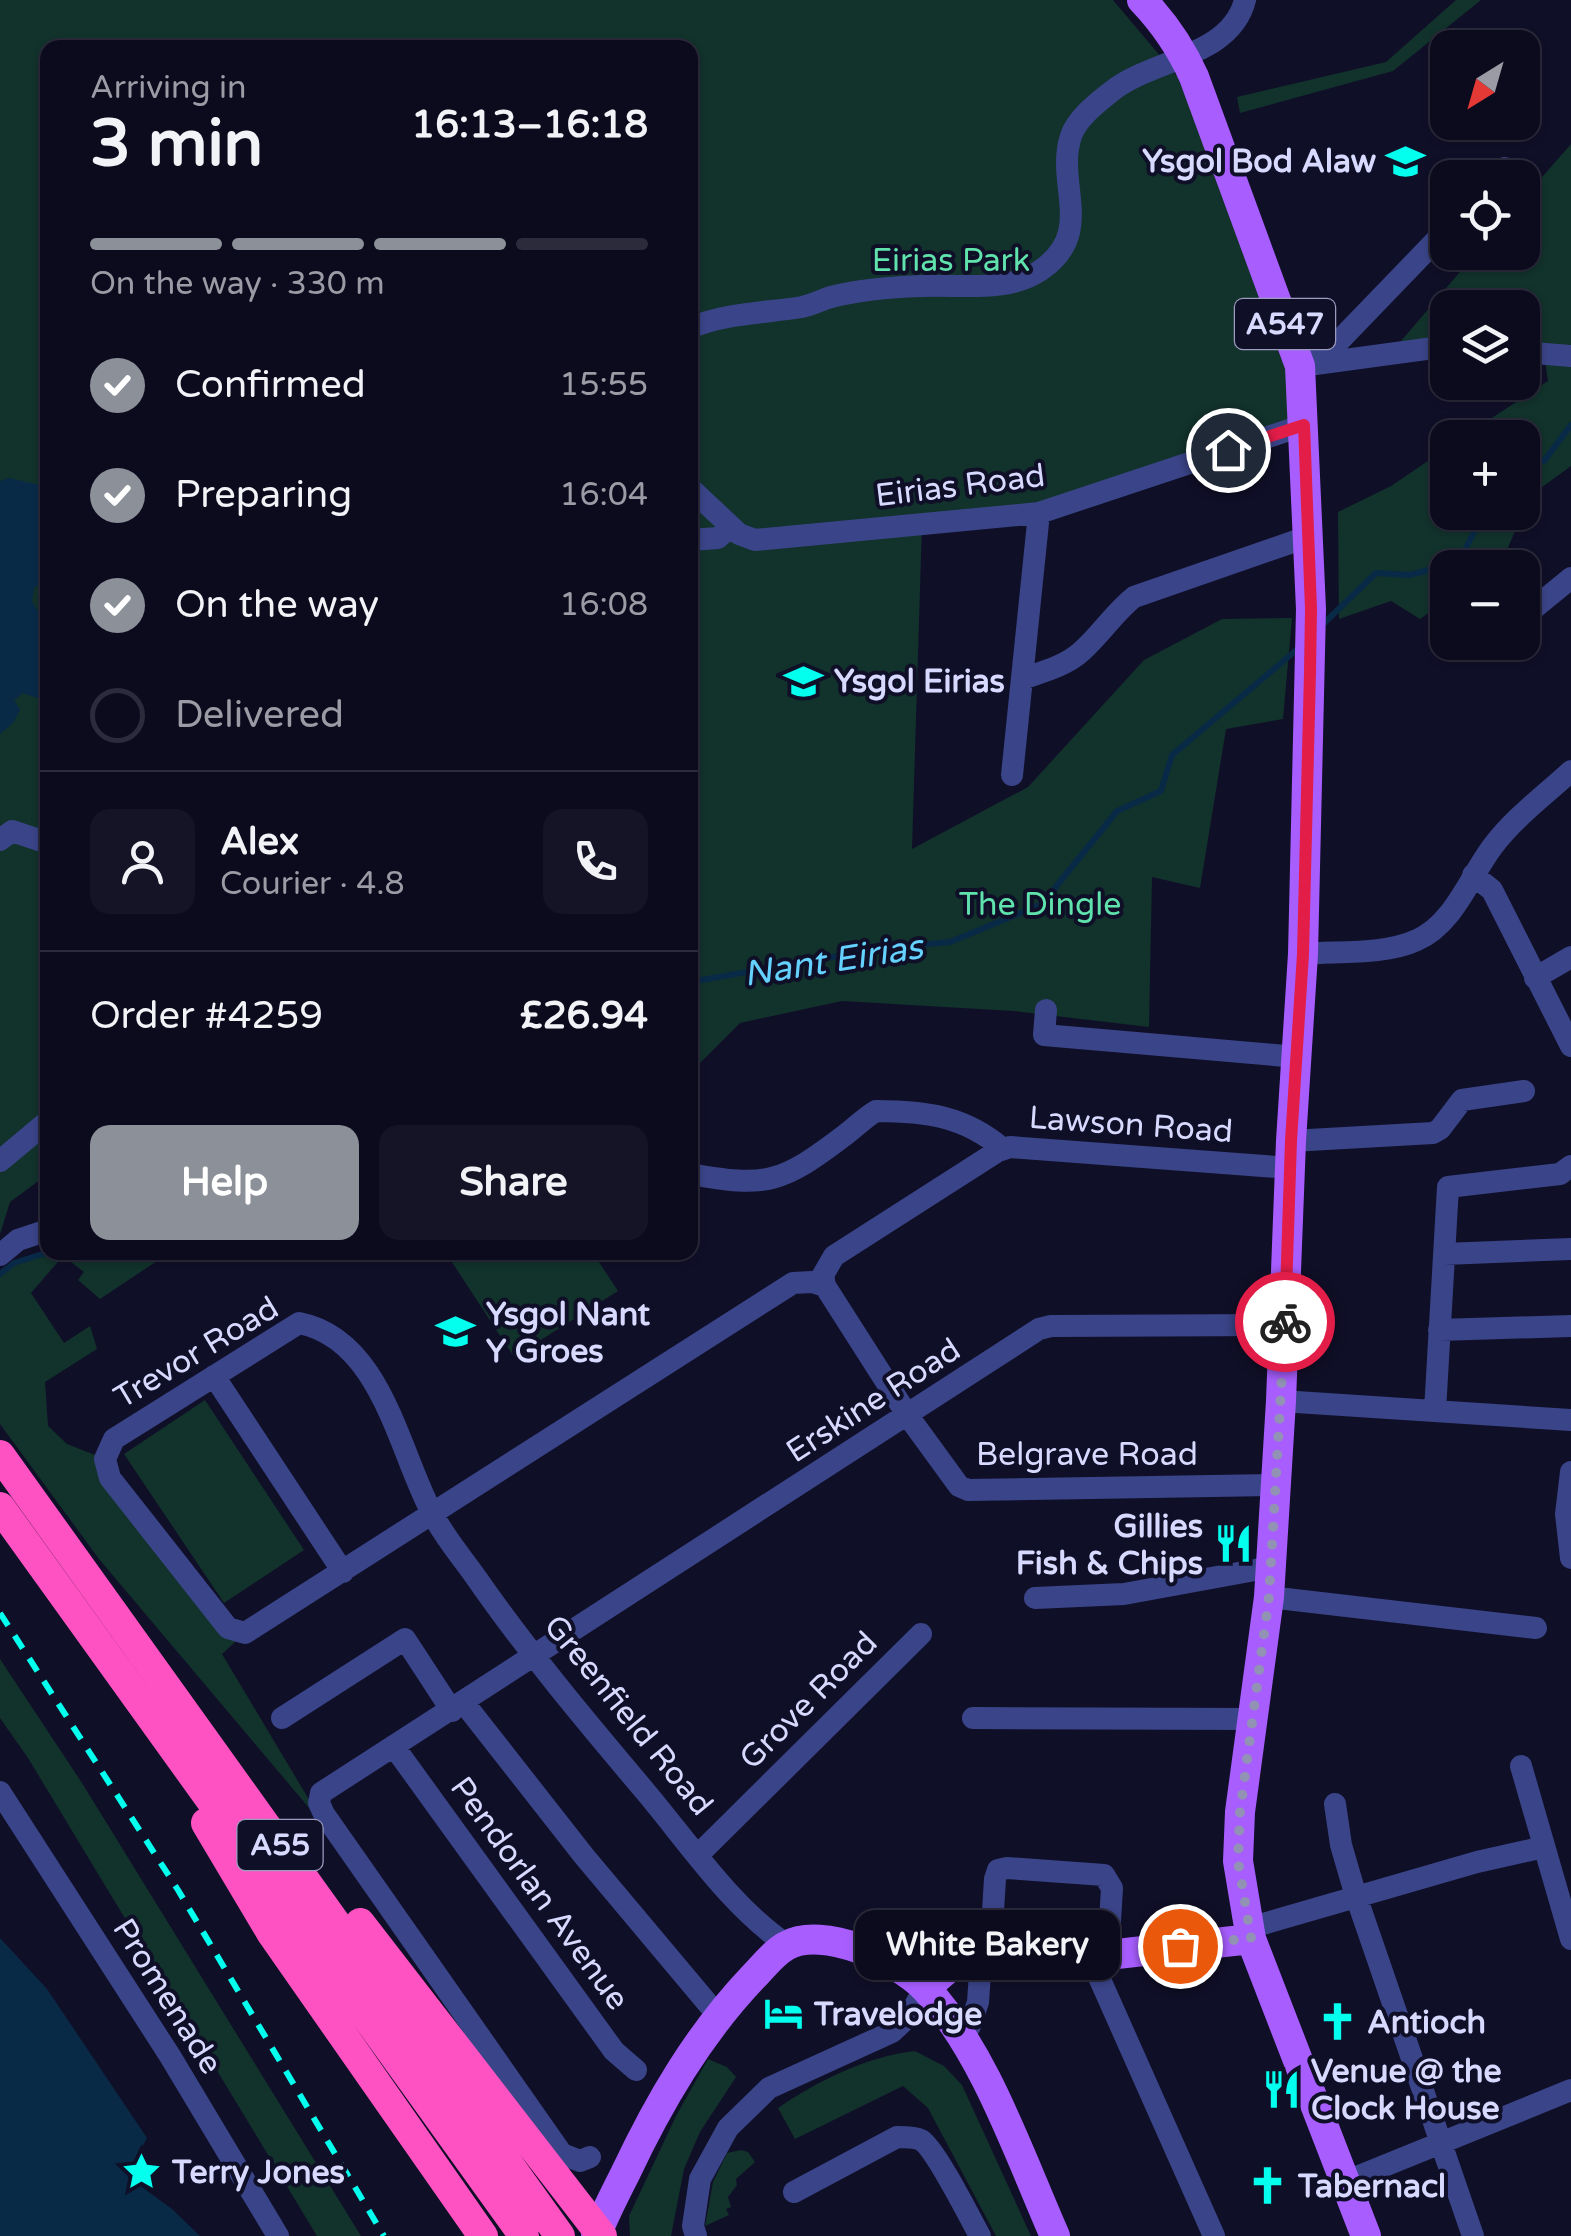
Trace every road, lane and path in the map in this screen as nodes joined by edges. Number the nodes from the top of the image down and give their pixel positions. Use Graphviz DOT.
graph roads {
  1 [pos="1142,0"];
  2 [pos="1245,0"];
  3 [pos="1184,54"];
  4 [pos="1430,247"];
  5 [pos="698,324"];
  6 [pos="1430,348"];
  7 [pos="1540,353"];
  8 [pos="1571,356"];
  9 [pos="1300,366"];
  10 [pos="1304,425"];
  11 [pos="698,496"];
  12 [pos="1039,513"];
  13 [pos="730,527"];
  14 [pos="1307,537"];
  15 [pos="698,539"];
  16 [pos="1571,578"];
  17 [pos="1540,603"];
  18 [pos="1022,679"];
  19 [pos="1571,771"];
  20 [pos="1012,775"];
  21 [pos="0,840"];
  22 [pos="40,840"];
  23 [pos="1473,876"];
  24 [pos="1303,954"];
  25 [pos="1571,957"];
  26 [pos="1536,978"];
  27 [pos="1046,1010"];
  28 [pos="1571,1046"];
  29 [pos="1297,1056"];
  30 [pos="1524,1091"];
  31 [pos="40,1128"];
  32 [pos="1004,1149"];
  33 [pos="1290,1154"];
  34 [pos="0,1161"];
  35 [pos="1571,1166"];
  36 [pos="698,1175"];
  37 [pos="40,1233"];
  38 [pos="1571,1249"];
  39 [pos="1444,1254"];
  40 [pos="0,1255"];
  41 [pos="825,1286"];
  42 [pos="1285,1325"];
  43 [pos="1571,1326"];
  44 [pos="1439,1330"];
  45 [pos="214,1376"];
  46 [pos="1282,1401"];
  47 [pos="1434,1411"];
  48 [pos="908,1416"];
  49 [pos="1571,1420"];
  50 [pos="0,1455"];
  51 [pos="1571,1472"];
  52 [pos="1276,1485"];
  53 [pos="37,1506"];
  54 [pos="0,1507"];
  55 [pos="1569,1515"];
  56 [pos="433,1516"];
  57 [pos="1571,1558"];
  58 [pos="343,1572"];
  59 [pos="1270,1582"];
  60 [pos="1035,1598"];
  61 [pos="1536,1628"];
  62 [pos="921,1634"];
  63 [pos="108,1656"];
  64 [pos="534,1658"];
  65 [pos="458,1707"];
  66 [pos="282,1718"];
  67 [pos="973,1718"];
  68 [pos="1252,1720"];
  69 [pos="395,1748"];
  70 [pos="1521,1766"];
  71 [pos="0,1792"];
  72 [pos="1335,1804"];
  73 [pos="1544,1846"];
  74 [pos="698,1855"];
  75 [pos="1356,1898"];
  76 [pos="1250,1933"];
  77 [pos="1571,1939"];
  78 [pos="787,1945"];
  79 [pos="1099,1956"];
  80 [pos="986,1959"];
  81 [pos="925,1988"];
  82 [pos="708,2005"];
  83 [pos="959,2030"];
  84 [pos="636,2070"];
  85 [pos="1571,2090"];
  86 [pos="1439,2144"];
  87 [pos="590,2156"];
  88 [pos="1347,2180"];
  89 [pos="794,2192"];
  90 [pos="599,2234"];
  91 [pos="278,2236"];
  92 [pos="482,2236"];
  93 [pos="524,2236"];
  94 [pos="560,2236"];
  95 [pos="696,2236"];
  96 [pos="980,2236"];
  97 [pos="1055,2236"];
  98 [pos="1214,2236"];
  99 [pos="1366,2236"];
  100 [pos="1473,2236"];
  1 -- 3 [label="main road, A547"];
  2 -- 3 [label="street"];
  3 -- 5 [label="street"];
  3 -- 9 [label="main road, A547"];
  4 -- 9 [label="street"];
  6 -- 9 [label="street"];
  7 -- 8 [label="street"];
  9 -- 10 [label="main road, A547"];
  10 -- 12 [label="street, Eirias Road"];
  10 -- 14 [label="main road, A547"];
  11 -- 13 [label="street"];
  12 -- 13 [label="street, Eirias Road"];
  12 -- 18 [label="street"];
  13 -- 15 [label="street"];
  14 -- 18 [label="street"];
  14 -- 24 [label="main road, A547"];
  16 -- 17 [label="street"];
  18 -- 20 [label="street"];
  19 -- 23 [label="street"];
  21 -- 22 [label="street"];
  23 -- 24 [label="street"];
  23 -- 26 [label="street"];
  24 -- 29 [label="main road, A547"];
  25 -- 26 [label="street"];
  26 -- 28 [label="street"];
  27 -- 29 [label="street"];
  29 -- 33 [label="main road, A547"];
  30 -- 33 [label="street, Lawson Road"];
  31 -- 34 [label="street"];
  32 -- 33 [label="street, Lawson Road"];
  32 -- 36 [label="street"];
  32 -- 41 [label="street, Lawson Road"];
  33 -- 42 [label="main road, A547"];
  35 -- 39 [label="street"];
  37 -- 40 [label="street"];
  38 -- 39 [label="street"];
  39 -- 44 [label="street"];
  41 -- 48 [label="street, Belgrave Road"];
  41 -- 56 [label="street"];
  42 -- 46 [label="main road, A547"];
  42 -- 48 [label="street, Erskine Road"];
  43 -- 44 [label="street"];
  44 -- 47 [label="street"];
  45 -- 56 [label="street, Trevor Road"];
  45 -- 58 [label="street"];
  45 -- 58 [label="street, Trevor Road"];
  46 -- 47 [label="street"];
  46 -- 52 [label="main road, A547"];
  47 -- 49 [label="street"];
  48 -- 52 [label="street, Belgrave Road"];
  48 -- 64 [label="street, Erskine Road"];
  50 -- 53 [label="highway, A55"];
  51 -- 55 [label="street"];
  52 -- 59 [label="main road, A547"];
  53 -- 90 [label="highway"];
  53 -- 94 [label="highway, A55"];
  54 -- 63 [label="highway, A55"];
  55 -- 57 [label="street"];
  56 -- 58 [label="street, Trevor Road"];
  56 -- 64 [label="street, Greenfield Road"];
  59 -- 60 [label="street"];
  59 -- 61 [label="street"];
  59 -- 68 [label="main road, A547"];
  62 -- 74 [label="street, Grove Road"];
  63 -- 92 [label="highway"];
  63 -- 93 [label="highway, A55"];
  64 -- 65 [label="street, Erskine Road"];
  64 -- 74 [label="street, Greenfield Road"];
  65 -- 66 [label="street"];
  65 -- 69 [label="street, Erskine Road"];
  65 -- 82 [label="street"];
  67 -- 68 [label="street"];
  68 -- 76 [label="main road, A547"];
  69 -- 84 [label="street, Pendorlan Avenue"];
  69 -- 87 [label="street, Erskine Road"];
  70 -- 73 [label="street"];
  71 -- 91 [label="street, Promenade"];
  72 -- 75 [label="street"];
  73 -- 75 [label="street"];
  73 -- 77 [label="street"];
  74 -- 78 [label="street, Greenfield Road"];
  75 -- 76 [label="street"];
  75 -- 86 [label="street"];
  76 -- 79 [label="main road"];
  76 -- 88 [label="main road, A547"];
  78 -- 81 [label="main road"];
  78 -- 90 [label="main road"];
  79 -- 80 [label="main road"];
  79 -- 80 [label="street"];
  79 -- 98 [label="street"];
  80 -- 81 [label="main road"];
  80 -- 83 [label="street"];
  81 -- 83 [label="main road"];
  81 -- 95 [label="street"];
  83 -- 97 [label="main road"];
  85 -- 86 [label="street"];
  86 -- 88 [label="street"];
  86 -- 100 [label="street"];
  88 -- 99 [label="main road, A547"];
  89 -- 96 [label="street"];
}
